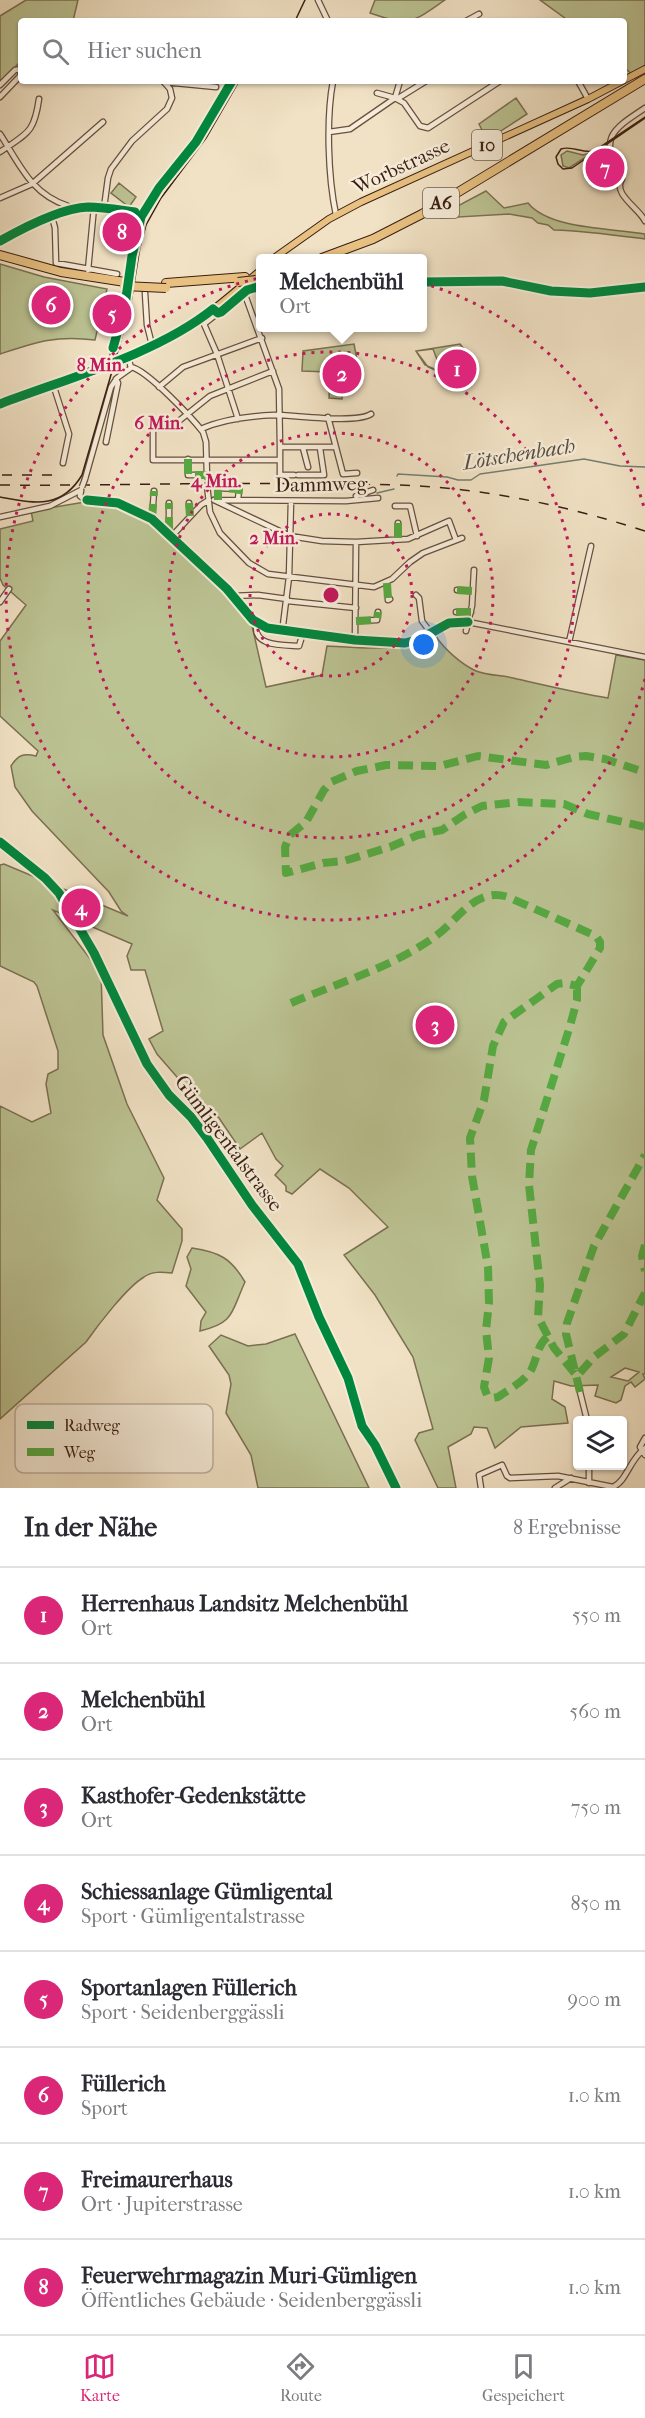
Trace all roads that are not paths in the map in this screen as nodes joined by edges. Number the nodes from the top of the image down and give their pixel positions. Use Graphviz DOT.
graph roads {
  1 [pos="318,0"];
  2 [pos="479,14"];
  3 [pos="327,18"];
  4 [pos="472,18"];
  5 [pos="645,69"];
  6 [pos="18,70"];
  7 [pos="18,78"];
  8 [pos="627,78"];
  9 [pos="645,79"];
  10 [pos="166,84"];
  11 [pos="190,84"];
  12 [pos="332,84"];
  13 [pos="399,84"];
  14 [pos="421,84"];
  15 [pos="495,84"];
  16 [pos="582,84"];
  17 [pos="616,84"];
  18 [pos="645,84"];
  19 [pos="0,85"];
  20 [pos="216,87"];
  21 [pos="377,93"];
  22 [pos="0,97"];
  23 [pos="39,99"];
  24 [pos="396,99"];
  25 [pos="588,99"];
  26 [pos="645,108"];
  27 [pos="103,122"];
  28 [pos="329,132"];
  29 [pos="0,134"];
  30 [pos="8,146"];
  31 [pos="0,152"];
  32 [pos="32,184"];
  33 [pos="0,198"];
  34 [pos="94,207"];
  35 [pos="104,208"];
  36 [pos="70,210"];
  37 [pos="336,215"];
  38 [pos="52,217"];
  39 [pos="645,221"];
  40 [pos="0,242"];
  41 [pos="280,254"];
  42 [pos="333,254"];
  43 [pos="346,254"];
  44 [pos="0,257"];
  45 [pos="88,270"];
  46 [pos="117,274"];
  47 [pos="256,274"];
  48 [pos="256,280"];
  49 [pos="427,282"];
  50 [pos="256,283"];
  51 [pos="645,286"];
  52 [pos="244,292"];
  53 [pos="145,293"];
  54 [pos="215,311"];
  55 [pos="256,323"];
  56 [pos="260,332"];
  57 [pos="262,338"];
  58 [pos="152,345"];
  59 [pos="218,354"];
  60 [pos="128,356"];
  61 [pos="111,362"];
  62 [pos="131,367"];
  63 [pos="273,371"];
  64 [pos="116,379"];
  65 [pos="52,384"];
  66 [pos="159,387"];
  67 [pos="228,387"];
  68 [pos="0,404"];
  69 [pos="186,414"];
  70 [pos="371,414"];
  71 [pos="280,415"];
  72 [pos="328,417"];
  73 [pos="238,419"];
  74 [pos="201,429"];
  75 [pos="106,442"];
  76 [pos="280,447"];
  77 [pos="303,447"];
  78 [pos="334,447"];
  79 [pos="320,448"];
  80 [pos="188,459"];
  81 [pos="207,460"];
  82 [pos="279,460"];
  83 [pos="63,463"];
  84 [pos="308,467"];
  85 [pos="357,473"];
  86 [pos="207,485"];
  87 [pos="81,489"];
  88 [pos="373,490"];
  89 [pos="154,491"];
  90 [pos="378,498"];
  91 [pos="213,500"];
  92 [pos="238,500"];
  93 [pos="338,500"];
  94 [pos="291,501"];
  95 [pos="153,503"];
  96 [pos="161,503"];
  97 [pos="169,503"];
  98 [pos="189,503"];
  99 [pos="395,506"];
  100 [pos="190,516"];
  101 [pos="0,517"];
  102 [pos="152,519"];
  103 [pos="398,523"];
  104 [pos="170,534"];
  105 [pos="290,536"];
  106 [pos="417,536"];
  107 [pos="462,538"];
  108 [pos="398,539"];
  109 [pos="456,540"];
  110 [pos="356,542"];
  111 [pos="591,546"];
  112 [pos="474,570"];
  113 [pos="290,577"];
  114 [pos="387,583"];
  115 [pos="356,586"];
  116 [pos="9,589"];
  117 [pos="457,590"];
  118 [pos="473,591"];
  119 [pos="416,595"];
  120 [pos="233,596"];
  121 [pos="390,599"];
  122 [pos="287,600"];
  123 [pos="0,602"];
  124 [pos="356,608"];
  125 [pos="378,612"];
  126 [pos="456,612"];
  127 [pos="471,612"];
  128 [pos="356,621"];
  129 [pos="468,622"];
  130 [pos="257,623"];
  131 [pos="284,625"];
  132 [pos="466,631"];
  133 [pos="303,633"];
  134 [pos="431,633"];
  135 [pos="355,640"];
  136 [pos="569,642"];
  137 [pos="645,657"];
  138 [pos="0,842"];
  139 [pos="580,1392"];
  140 [pos="586,1416"];
  141 [pos="645,1439"];
  142 [pos="644,1450"];
  143 [pos="588,1470"];
  144 [pos="571,1478"];
  145 [pos="589,1483"];
  146 [pos="396,1488"];
  147 [pos="482,1488"];
  148 [pos="555,1488"];
  1 -- 3 [label="street"];
  2 -- 4 [label="street"];
  5 -- 8 [label="main road, Worbstrasse / 10"];
  6 -- 19 [label="street"];
  7 -- 22 [label="street"];
  9 -- 42 [label="highway, A6"];
  10 -- 35 [label="street"];
  11 -- 20 [label="street"];
  12 -- 28 [label="street"];
  13 -- 24 [label="street"];
  14 -- 24 [label="street"];
  15 -- 24 [label="street"];
  16 -- 25 [label="street"];
  17 -- 25 [label="main road, Worbstrasse / 10"];
  18 -- 43 [label="highway, A6"];
  21 -- 24 [label="street"];
  23 -- 30 [label="street"];
  24 -- 28 [label="street"];
  25 -- 37 [label="main road, Worbstrasse / 10"];
  26 -- 39 [label="street"];
  27 -- 32 [label="street"];
  28 -- 37 [label="street"];
  29 -- 30 [label="street"];
  30 -- 31 [label="street"];
  30 -- 32 [label="street"];
  32 -- 33 [label="street"];
  32 -- 36 [label="street"];
  34 -- 35 [label="street"];
  34 -- 36 [label="street"];
  34 -- 45 [label="street"];
  35 -- 61 [label="street"];
  36 -- 38 [label="street"];
  37 -- 41 [label="main road, Worbstrasse / 10"];
  38 -- 40 [label="street"];
  38 -- 45 [label="street"];
  44 -- 48 [label="highway, bridge"];
  45 -- 46 [label="street"];
  47 -- 54 [label="main road"];
  49 -- 51 [label="street"];
  50 -- 52 [label="street"];
  52 -- 54 [label="street"];
  52 -- 55 [label="street"];
  53 -- 58 [label="street"];
  54 -- 58 [label="main road"];
  54 -- 59 [label="street"];
  56 -- 57 [label="street"];
  57 -- 59 [label="street"];
  57 -- 63 [label="street"];
  58 -- 60 [label="main road"];
  59 -- 66 [label="street"];
  59 -- 67 [label="street"];
  60 -- 61 [label="main road"];
  60 -- 62 [label="street"];
  61 -- 65 [label="main road"];
  62 -- 64 [label="street"];
  62 -- 66 [label="street"];
  63 -- 67 [label="street"];
  63 -- 71 [label="street"];
  64 -- 75 [label="street"];
  64 -- 87 [label="street, bridge"];
  65 -- 68 [label="main road"];
  65 -- 83 [label="street"];
  66 -- 69 [label="street"];
  67 -- 69 [label="street"];
  67 -- 73 [label="street"];
  69 -- 74 [label="street"];
  69 -- 80 [label="street"];
  70 -- 72 [label="street"];
  71 -- 72 [label="street"];
  71 -- 73 [label="street"];
  71 -- 76 [label="street"];
  72 -- 78 [label="street"];
  73 -- 74 [label="street"];
  74 -- 81 [label="street"];
  76 -- 77 [label="street"];
  76 -- 82 [label="street"];
  77 -- 79 [label="street"];
  77 -- 84 [label="street"];
  78 -- 79 [label="street"];
  78 -- 85 [label="street"];
  79 -- 82 [label="street"];
  80 -- 81 [label="street"];
  80 -- 81 [label="street"];
  81 -- 82 [label="street"];
  86 -- 91 [label="street"];
  87 -- 101 [label="street"];
  87 -- 102 [label="street"];
  88 -- 93 [label="street"];
  89 -- 95 [label="street"];
  90 -- 93 [label="street, Dammweg"];
  91 -- 92 [label="street, Dammweg"];
  91 -- 92 [label="street"];
  91 -- 100 [label="street"];
  91 -- 105 [label="street"];
  91 -- 113 [label="street"];
  92 -- 94 [label="street, Dammweg"];
  93 -- 94 [label="street, Dammweg"];
  94 -- 105 [label="street"];
  95 -- 96 [label="street"];
  95 -- 102 [label="street"];
  97 -- 104 [label="street"];
  98 -- 100 [label="street"];
  99 -- 106 [label="street"];
  100 -- 104 [label="street"];
  102 -- 104 [label="street"];
  103 -- 108 [label="street"];
  104 -- 120 [label="street"];
  105 -- 110 [label="street"];
  105 -- 113 [label="street"];
  106 -- 108 [label="street"];
  106 -- 109 [label="street"];
  107 -- 109 [label="street"];
  108 -- 110 [label="street"];
  109 -- 114 [label="street"];
  110 -- 115 [label="street"];
  111 -- 136 [label="street"];
  112 -- 118 [label="street"];
  113 -- 115 [label="street"];
  113 -- 122 [label="street"];
  114 -- 115 [label="street"];
  114 -- 121 [label="street"];
  115 -- 124 [label="street"];
  116 -- 123 [label="street"];
  117 -- 118 [label="street"];
  118 -- 127 [label="street"];
  119 -- 134 [label="street"];
  120 -- 122 [label="street"];
  120 -- 130 [label="street"];
  122 -- 124 [label="street"];
  122 -- 131 [label="street"];
  124 -- 128 [label="street"];
  125 -- 128 [label="street"];
  126 -- 127 [label="street"];
  127 -- 129 [label="street"];
  128 -- 135 [label="street"];
  129 -- 132 [label="street"];
  129 -- 134 [label="street"];
  129 -- 136 [label="street"];
  130 -- 133 [label="street"];
  130 -- 133 [label="street"];
  133 -- 135 [label="street"];
  134 -- 135 [label="street"];
  136 -- 137 [label="street"];
  138 -- 146 [label="street, Gümligentalstrasse"];
  139 -- 140 [label="street"];
  141 -- 142 [label="street"];
  142 -- 145 [label="street"];
  143 -- 145 [label="street"];
  144 -- 145 [label="street"];
  144 -- 147 [label="street"];
  144 -- 148 [label="street"];
}
